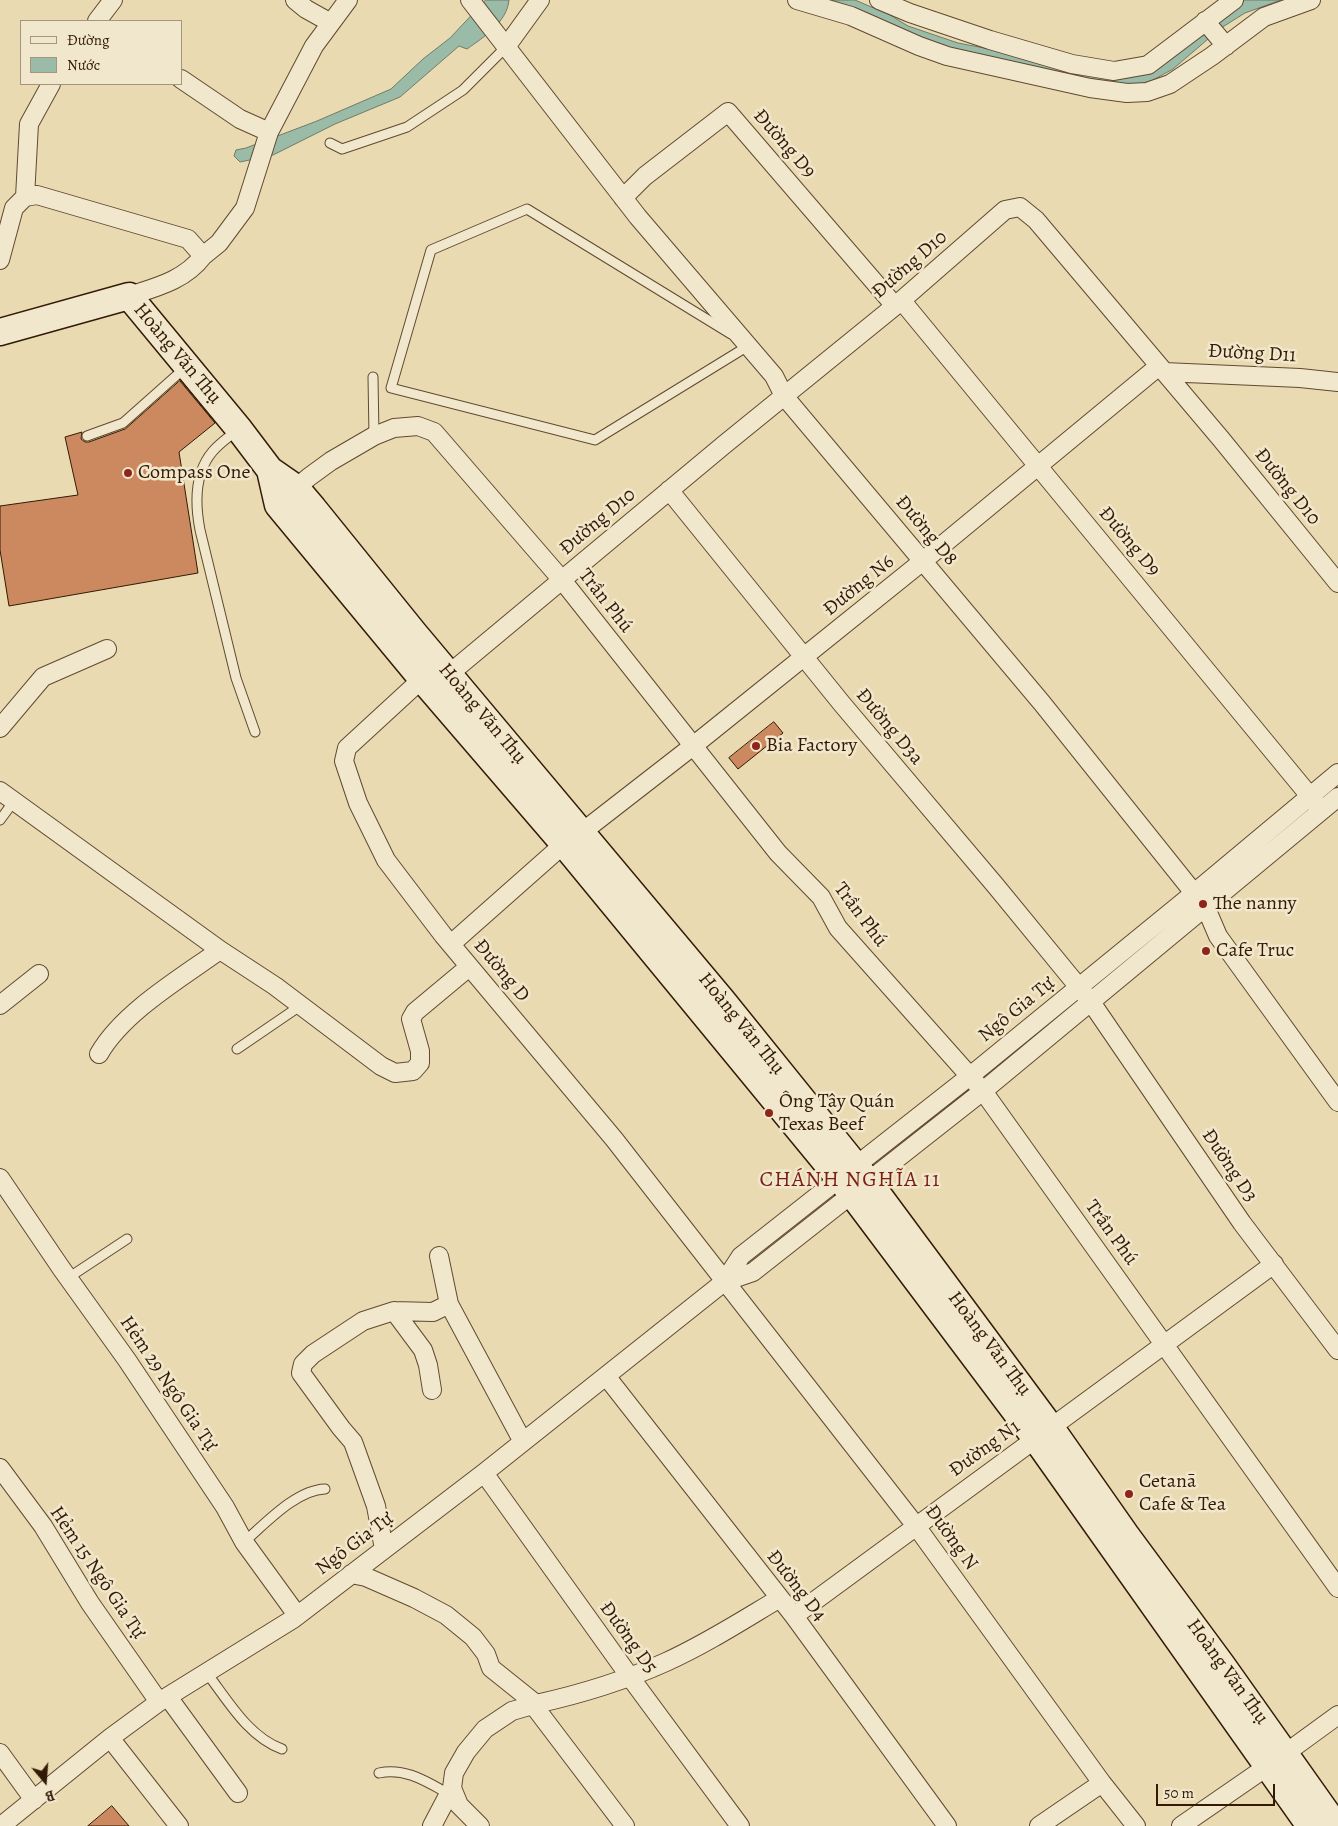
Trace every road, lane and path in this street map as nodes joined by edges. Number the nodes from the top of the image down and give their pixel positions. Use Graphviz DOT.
graph roads {
  1 [pos="113,0"];
  2 [pos="295,0"];
  3 [pos="348,0"];
  4 [pos="470,0"];
  5 [pos="540,0"];
  6 [pos="796,0"];
  7 [pos="879,0"];
  8 [pos="1234,0"];
  9 [pos="1311,0"];
  10 [pos="99,20"];
  11 [pos="1206,21"];
  12 [pos="331,23"];
  13 [pos="501,40"];
  14 [pos="1002,43"];
  15 [pos="1226,46"];
  16 [pos="994,66"];
  17 [pos="182,80"];
  18 [pos="51,85"];
  19 [pos="269,132"];
  20 [pos="330,143"];
  21 [pos="25,197"];
  22 [pos="623,198"];
  23 [pos="203,256"];
  24 [pos="0,260"];
  25 [pos="130,296"];
  26 [pos="898,304"];
  27 [pos="0,332"];
  28 [pos="747,345"];
  29 [pos="188,366"];
  30 [pos="1162,369"];
  31 [pos="373,377"];
  32 [pos="1338,382"];
  33 [pos="784,396"];
  34 [pos="239,428"];
  35 [pos="87,436"];
  36 [pos="374,436"];
  37 [pos="1038,466"];
  38 [pos="669,490"];
  39 [pos="287,496"];
  40 [pos="923,561"];
  41 [pos="562,580"];
  42 [pos="1338,583"];
  43 [pos="406,640"];
  44 [pos="107,649"];
  45 [pos="804,657"];
  46 [pos="449,674"];
  47 [pos="422,680"];
  48 [pos="0,728"];
  49 [pos="255,732"];
  50 [pos="490,740"];
  51 [pos="693,746"];
  52 [pos="1338,773"];
  53 [pos="7,796"];
  54 [pos="1311,797"];
  55 [pos="1338,797"];
  56 [pos="1322,811"];
  57 [pos="0,820"];
  58 [pos="573,838"];
  59 [pos="1193,894"];
  60 [pos="1206,908"];
  61 [pos="451,944"];
  62 [pos="220,950"];
  63 [pos="469,967"];
  64 [pos="39,974"];
  65 [pos="1079,987"];
  66 [pos="1091,1002"];
  67 [pos="0,1005"];
  68 [pos="300,1006"];
  69 [pos="237,1049"];
  70 [pos="99,1054"];
  71 [pos="970,1076"];
  72 [pos="983,1091"];
  73 [pos="1338,1102"];
  74 [pos="0,1178"];
  75 [pos="854,1180"];
  76 [pos="127,1239"];
  77 [pos="439,1256"];
  78 [pos="1274,1264"];
  79 [pos="68,1278"];
  80 [pos="724,1282"];
  81 [pos="449,1304"];
  82 [pos="394,1311"];
  83 [pos="1164,1345"];
  84 [pos="1338,1350"];
  85 [pos="606,1376"];
  86 [pos="432,1390"];
  87 [pos="1043,1433"];
  88 [pos="523,1442"];
  89 [pos="0,1468"];
  90 [pos="484,1473"];
  91 [pos="325,1489"];
  92 [pos="916,1526"];
  93 [pos="244,1542"];
  94 [pos="384,1549"];
  95 [pos="351,1574"];
  96 [pos="1338,1588"];
  97 [pos="780,1598"];
  98 [pos="298,1615"];
  99 [pos="794,1616"];
  100 [pos="206,1672"];
  101 [pos="630,1676"];
  102 [pos="163,1700"];
  103 [pos="536,1704"];
  104 [pos="1338,1715"];
  105 [pos="110,1738"];
  106 [pos="282,1749"];
  107 [pos="0,1753"];
  108 [pos="1277,1760"];
  109 [pos="379,1773"];
  110 [pos="1102,1783"];
  111 [pos="451,1791"];
  112 [pos="238,1793"];
  113 [pos="34,1800"];
  114 [pos="1,1826"];
  115 [pos="179,1826"];
  116 [pos="432,1826"];
  117 [pos="480,1826"];
  118 [pos="625,1826"];
  119 [pos="740,1826"];
  120 [pos="947,1826"];
  121 [pos="1039,1826"];
  122 [pos="1136,1826"];
  123 [pos="1182,1826"];
  124 [pos="1310,1826"];
  125 [pos="1336,1826"];
  1 -- 10 [label="street"];
  2 -- 12 [label="street"];
  3 -- 12 [label="street"];
  4 -- 13 [label="street, Đường D8"];
  5 -- 13 [label="street"];
  6 -- 16 [label="street"];
  7 -- 14 [label="street"];
  8 -- 11 [label="street"];
  9 -- 15 [label="street"];
  11 -- 14 [label="street"];
  11 -- 15 [label="street"];
  12 -- 19 [label="street"];
  13 -- 20 [label="lane"];
  13 -- 22 [label="street, Đường D8"];
  14 -- 16 [label="street"];
  15 -- 16 [label="street"];
  17 -- 19 [label="street"];
  18 -- 21 [label="street"];
  19 -- 23 [label="street"];
  21 -- 23 [label="street"];
  21 -- 24 [label="street"];
  22 -- 26 [label="street, Đường D9"];
  22 -- 28 [label="street, Đường D8"];
  23 -- 25 [label="street"];
  25 -- 27 [label="street, Hoàng Văn Thụ"];
  25 -- 29 [label="street, Hoàng Văn Thụ"];
  26 -- 30 [label="street, Đường D10"];
  26 -- 33 [label="street, Đường D10"];
  26 -- 37 [label="street, Đường D9"];
  28 -- 28 [label="lane"];
  28 -- 33 [label="street, Đường D8"];
  29 -- 34 [label="street, Hoàng Văn Thụ"];
  29 -- 35 [label="lane"];
  30 -- 32 [label="street, Đường D11"];
  30 -- 37 [label="street, Đường N6"];
  30 -- 42 [label="street, Đường D10"];
  31 -- 36 [label="lane"];
  33 -- 38 [label="street, Đường D10"];
  33 -- 40 [label="street, Đường D8"];
  34 -- 39 [label="street, Hoàng Văn Thụ"];
  34 -- 49 [label="lane"];
  36 -- 39 [label="street, Trần Phú"];
  36 -- 41 [label="street, Trần Phú"];
  37 -- 40 [label="street, Đường N6"];
  37 -- 54 [label="street, Đường D9"];
  38 -- 41 [label="street, Đường D10"];
  38 -- 45 [label="street, Đường D3a"];
  39 -- 43 [label="street, Hoàng Văn Thụ"];
  40 -- 45 [label="street, Đường N6"];
  40 -- 59 [label="street, Đường D8"];
  41 -- 46 [label="street, Đường D10"];
  41 -- 51 [label="street, Trần Phú"];
  43 -- 46 [label="street, Hoàng Văn Thụ"];
  43 -- 47 [label="street, Hoàng Văn Thụ"];
  44 -- 48 [label="street"];
  45 -- 51 [label="street, Đường N6"];
  45 -- 65 [label="street, Đường D3a"];
  46 -- 50 [label="street, Hoàng Văn Thụ"];
  47 -- 50 [label="street, Hoàng Văn Thụ"];
  47 -- 61 [label="street, Đường D"];
  50 -- 58 [label="street, Hoàng Văn Thụ"];
  51 -- 58 [label="street, Đường N6"];
  51 -- 71 [label="street, Trần Phú"];
  52 -- 54 [label="street, Ngô Gia Tự"];
  53 -- 57 [label="lane"];
  53 -- 62 [label="street"];
  54 -- 56 [label="street, Đường D9"];
  54 -- 59 [label="street, Ngô Gia Tự"];
  55 -- 56 [label="street, Ngô Gia Tự"];
  56 -- 60 [label="street, Ngô Gia Tự"];
  58 -- 61 [label="street, Đường N6"];
  58 -- 75 [label="street, Hoàng Văn Thụ"];
  59 -- 60 [label="street, Đường D8"];
  59 -- 65 [label="street, Ngô Gia Tự"];
  60 -- 66 [label="street, Ngô Gia Tự"];
  60 -- 73 [label="street"];
  61 -- 63 [label="street, Đường D"];
  62 -- 68 [label="street"];
  62 -- 70 [label="street"];
  63 -- 68 [label="street"];
  63 -- 80 [label="street, Đường D"];
  64 -- 67 [label="street"];
  65 -- 66 [label="street, Đường D3a"];
  65 -- 71 [label="street, Ngô Gia Tự"];
  66 -- 72 [label="street, Ngô Gia Tự"];
  66 -- 78 [label="street, Đường D3"];
  68 -- 69 [label="lane"];
  71 -- 72 [label="street, Trần Phú"];
  71 -- 75 [label="street, Ngô Gia Tự"];
  72 -- 75 [label="street, Ngô Gia Tự"];
  72 -- 83 [label="street, Trần Phú"];
  74 -- 79 [label="street, Hẻm 29 Ngô Gia Tự"];
  75 -- 80 [label="street, Ngô Gia Tự"];
  75 -- 87 [label="street, Hoàng Văn Thụ"];
  76 -- 79 [label="lane"];
  77 -- 81 [label="street"];
  78 -- 83 [label="street, Đường N1"];
  78 -- 84 [label="street, Đường D3"];
  79 -- 93 [label="street, Hẻm 29 Ngô Gia Tự"];
  80 -- 85 [label="street, Ngô Gia Tự"];
  80 -- 92 [label="street, Đường N"];
  81 -- 82 [label="street"];
  81 -- 88 [label="street"];
  82 -- 86 [label="street"];
  82 -- 94 [label="street"];
  83 -- 87 [label="street, Đường N1"];
  83 -- 96 [label="street, Trần Phú"];
  85 -- 88 [label="street, Ngô Gia Tự"];
  85 -- 97 [label="street, Đường D4"];
  87 -- 92 [label="street, Đường N1"];
  87 -- 108 [label="street, Hoàng Văn Thụ"];
  88 -- 90 [label="street, Ngô Gia Tự"];
  89 -- 102 [label="street, Hẻm 15 Ngô Gia Tự"];
  90 -- 94 [label="street, Ngô Gia Tự"];
  90 -- 101 [label="street, Đường D5"];
  91 -- 93 [label="lane"];
  92 -- 99 [label="street, Đường N1"];
  92 -- 110 [label="street, Đường N"];
  93 -- 98 [label="street, Hẻm 29 Ngô Gia Tự"];
  94 -- 95 [label="street, Ngô Gia Tự"];
  95 -- 98 [label="street, Ngô Gia Tự"];
  95 -- 103 [label="street"];
  97 -- 99 [label="street, Đường D4"];
  97 -- 101 [label="street"];
  98 -- 100 [label="street, Ngô Gia Tự"];
  99 -- 120 [label="street, Đường D4"];
  100 -- 102 [label="street, Ngô Gia Tự"];
  100 -- 106 [label="lane"];
  101 -- 103 [label="street"];
  101 -- 119 [label="street, Đường D5"];
  102 -- 105 [label="street, Ngô Gia Tự"];
  102 -- 112 [label="street, Hẻm 15 Ngô Gia Tự"];
  103 -- 111 [label="street"];
  103 -- 118 [label="street"];
  104 -- 108 [label="street"];
  105 -- 113 [label="street, Ngô Gia Tự"];
  105 -- 115 [label="street"];
  107 -- 113 [label="street"];
  108 -- 123 [label="street"];
  108 -- 124 [label="street, Hoàng Văn Thụ"];
  108 -- 125 [label="street, Hoàng Văn Thụ"];
  109 -- 111 [label="lane"];
  110 -- 121 [label="street"];
  110 -- 122 [label="street, Đường N"];
  111 -- 116 [label="street"];
  111 -- 117 [label="street"];
  113 -- 114 [label="street, Ngô Gia Tự"];
}
